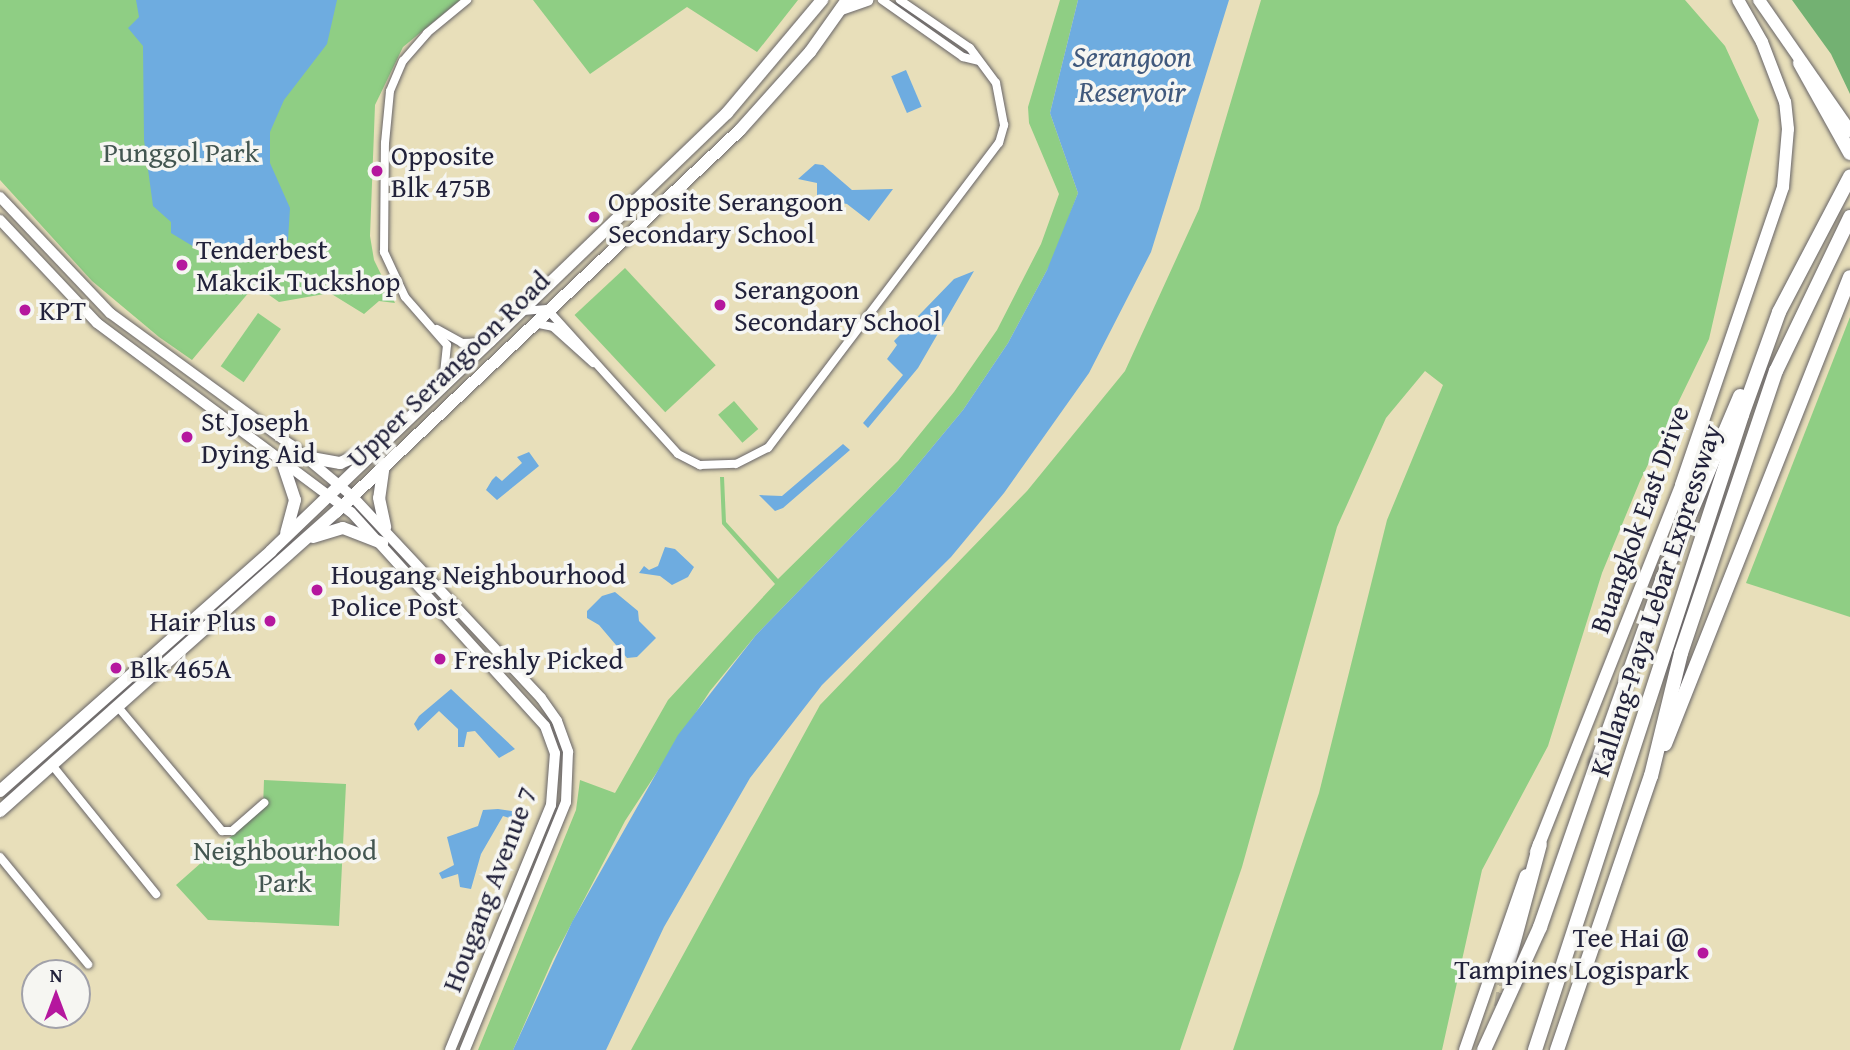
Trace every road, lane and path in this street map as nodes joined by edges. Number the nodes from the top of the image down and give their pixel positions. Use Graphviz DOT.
graph roads {
  1 [pos="467,0"];
  2 [pos="867,0"];
  3 [pos="882,0"];
  4 [pos="900,0"];
  5 [pos="1738,0"];
  6 [pos="1759,0"];
  7 [pos="818,3"];
  8 [pos="844,5"];
  9 [pos="979,61"];
  10 [pos="1800,64"];
  11 [pos="1838,119"];
  12 [pos="1850,131"];
  13 [pos="1850,153"];
  14 [pos="1850,177"];
  15 [pos="0,197"];
  16 [pos="1850,217"];
  17 [pos="0,220"];
  18 [pos="1850,277"];
  19 [pos="547,309"];
  20 [pos="1779,312"];
  21 [pos="517,313"];
  22 [pos="531,323"];
  23 [pos="437,330"];
  24 [pos="490,341"];
  25 [pos="596,365"];
  26 [pos="443,383"];
  27 [pos="374,449"];
  28 [pos="306,457"];
  29 [pos="282,461"];
  30 [pos="384,464"];
  31 [pos="331,491"];
  32 [pos="352,496"];
  33 [pos="341,508"];
  34 [pos="385,527"];
  35 [pos="283,540"];
  36 [pos="305,540"];
  37 [pos="382,543"];
  38 [pos="118,707"];
  39 [pos="51,765"];
  40 [pos="1651,776"];
  41 [pos="0,791"];
  42 [pos="264,803"];
  43 [pos="0,811"];
  44 [pos="1540,844"];
  45 [pos="0,857"];
  46 [pos="156,894"];
  47 [pos="84,959"];
  48 [pos="1507,967"];
  49 [pos="450,1050"];
  50 [pos="465,1050"];
  51 [pos="1465,1050"];
  52 [pos="1484,1050"];
  53 [pos="1535,1050"];
  54 [pos="1557,1050"];
  1 -- 23 [label="street"];
  2 -- 8 [label="main road"];
  3 -- 9 [label="street"];
  4 -- 9 [label="street"];
  5 -- 44 [label="main road, Buangkok East Drive"];
  6 -- 10 [label="main road"];
  7 -- 21 [label="main road, Upper Serangoon Road"];
  8 -- 19 [label="main road, Upper Serangoon Road"];
  9 -- 25 [label="street"];
  10 -- 11 [label="highway"];
  11 -- 12 [label="main road"];
  11 -- 13 [label="highway"];
  14 -- 20 [label="highway, Kallang-Paya Lebar Expressway"];
  15 -- 28 [label="main road"];
  16 -- 40 [label="highway, Kallang-Paya Lebar Expressway"];
  17 -- 29 [label="main road"];
  18 -- 40 [label="highway"];
  19 -- 21 [label="street"];
  19 -- 22 [label="main road, Upper Serangoon Road"];
  19 -- 25 [label="street"];
  20 -- 52 [label="highway, bridge"];
  20 -- 53 [label="highway, Kallang-Paya Lebar Expressway"];
  21 -- 24 [label="main road, Upper Serangoon Road"];
  22 -- 25 [label="street"];
  22 -- 30 [label="main road, Upper Serangoon Road"];
  23 -- 24 [label="street"];
  23 -- 26 [label="street"];
  24 -- 26 [label="main road, Upper Serangoon Road"];
  26 -- 27 [label="main road, Upper Serangoon Road"];
  27 -- 28 [label="main road"];
  27 -- 31 [label="main road, Upper Serangoon Road"];
  28 -- 31 [label="main road"];
  29 -- 31 [label="main road"];
  29 -- 35 [label="main road"];
  30 -- 32 [label="main road, Upper Serangoon Road"];
  30 -- 34 [label="main road"];
  31 -- 32 [label="main road, Hougang Avenue 7"];
  31 -- 33 [label="main road, Hougang Avenue 7"];
  31 -- 35 [label="main road, Upper Serangoon Road"];
  32 -- 33 [label="main road, Upper Serangoon Road"];
  32 -- 34 [label="main road, Hougang Avenue 7"];
  33 -- 36 [label="main road, Upper Serangoon Road"];
  33 -- 37 [label="main road, Hougang Avenue 7"];
  34 -- 50 [label="main road, Hougang Avenue 7"];
  35 -- 41 [label="main road, Upper Serangoon Road"];
  36 -- 37 [label="main road"];
  36 -- 38 [label="main road, Upper Serangoon Road"];
  37 -- 49 [label="main road, Hougang Avenue 7"];
  38 -- 39 [label="main road, Upper Serangoon Road"];
  38 -- 42 [label="street"];
  39 -- 43 [label="main road, Upper Serangoon Road"];
  39 -- 46 [label="street"];
  40 -- 54 [label="highway, Kallang-Paya Lebar Expressway"];
  44 -- 48 [label="highway"];
  44 -- 51 [label="main road, Buangkok East Drive"];
  45 -- 47 [label="street"];
}
